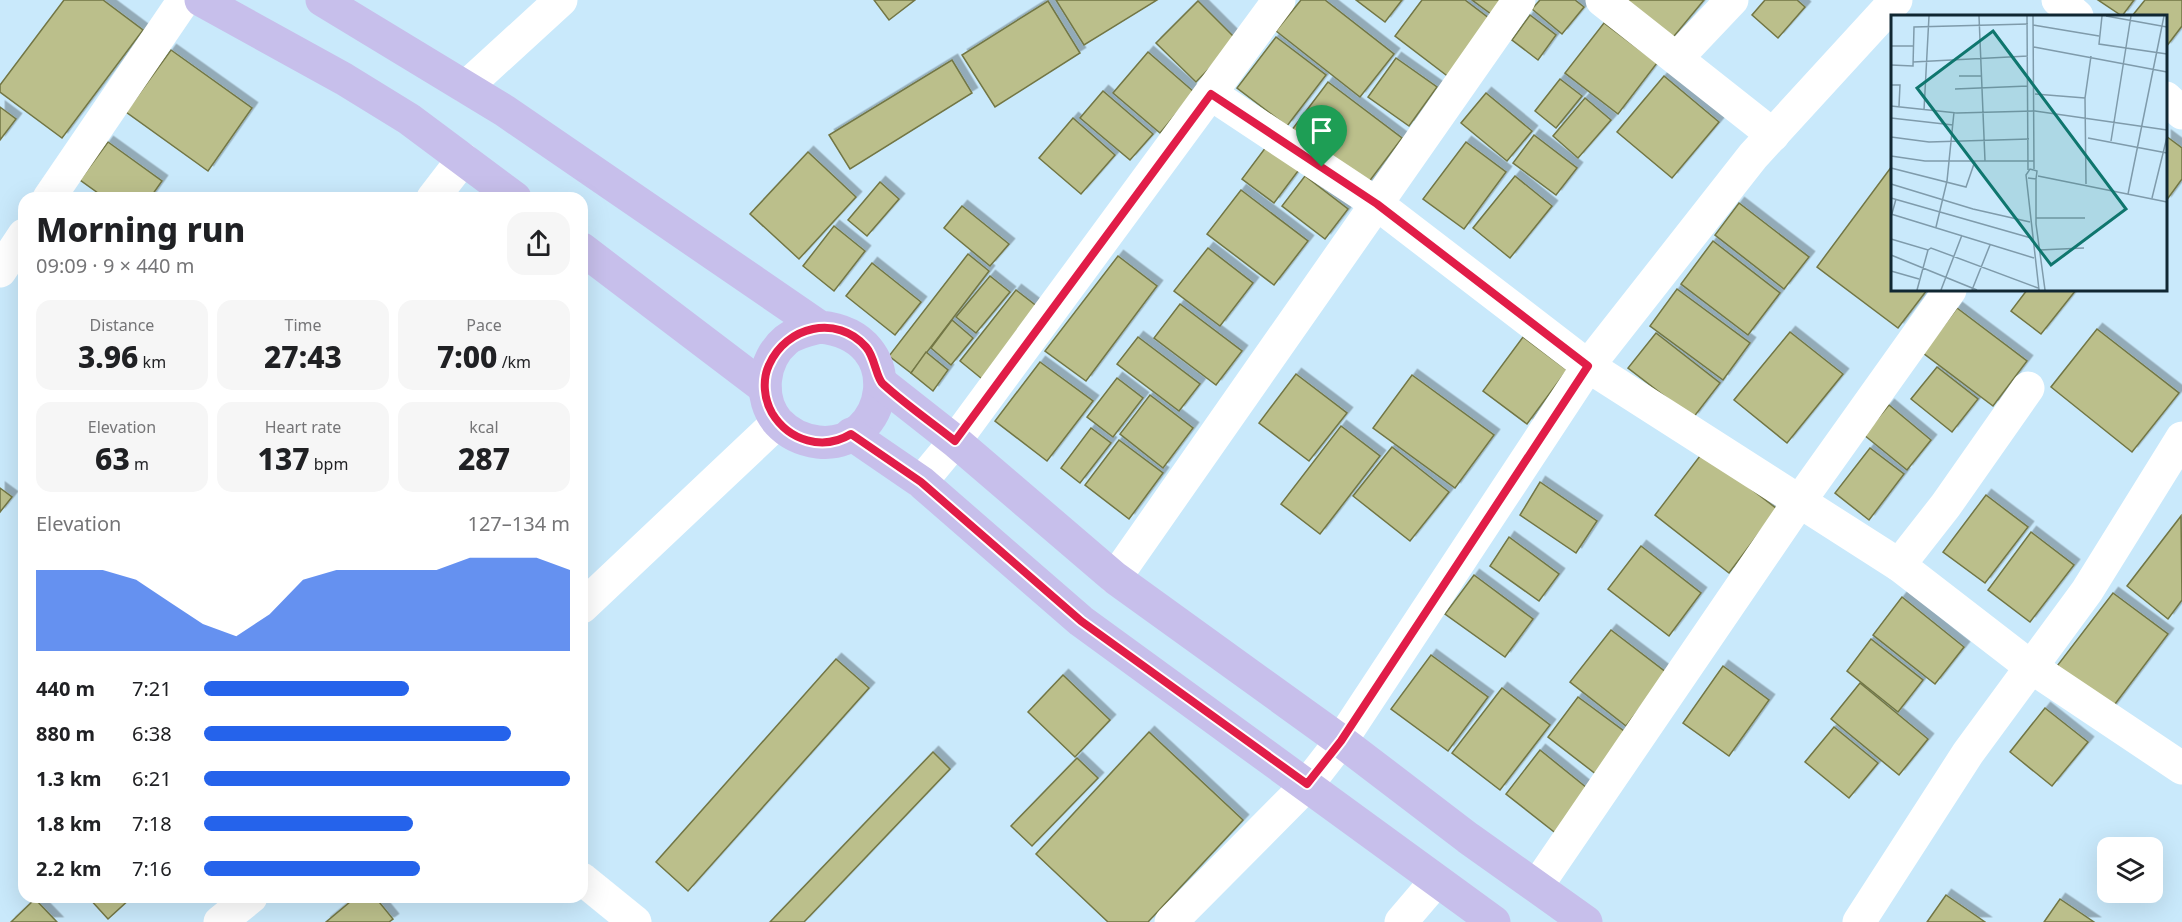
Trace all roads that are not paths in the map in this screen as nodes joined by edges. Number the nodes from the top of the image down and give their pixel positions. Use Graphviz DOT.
graph roads {
  1 [pos="184,0"];
  2 [pos="201,0"];
  3 [pos="561,0"];
  4 [pos="1519,0"];
  5 [pos="1602,0"];
  6 [pos="1732,0"];
  7 [pos="1896,0"];
  8 [pos="2058,0"];
  9 [pos="329,1"];
  10 [pos="1263,7"];
  11 [pos="2076,15"];
  12 [pos="1677,58"];
  13 [pos="466,87"];
  14 [pos="1211,94"];
  15 [pos="2167,99"];
  16 [pos="2182,113"];
  17 [pos="1773,135"];
  18 [pos="463,159"];
  19 [pos="53,192"];
  20 [pos="438,192"];
  21 [pos="507,192"];
  22 [pos="1377,204"];
  23 [pos="18,244"];
  24 [pos="588,254"];
  25 [pos="0,271"];
  26 [pos="1949,291"];
  27 [pos="820,327"];
  28 [pos="1588,366"];
  29 [pos="880,382"];
  30 [pos="765,388"];
  31 [pos="2028,388"];
  32 [pos="778,422"];
  33 [pos="851,434"];
  34 [pos="2182,438"];
  35 [pos="955,441"];
  36 [pos="921,482"];
  37 [pos="1799,502"];
  38 [pos="1899,565"];
  39 [pos="1114,578"];
  40 [pos="588,601"];
  41 [pos="2031,667"];
  42 [pos="1341,741"];
  43 [pos="2182,768"];
  44 [pos="1307,784"];
  45 [pos="1436,881"];
  46 [pos="588,884"];
  47 [pos="1538,886"];
  48 [pos="243,903"];
  49 [pos="220,922"];
  50 [pos="635,922"];
  51 [pos="1171,922"];
  52 [pos="1401,922"];
  53 [pos="1494,922"];
  54 [pos="1586,922"];
  55 [pos="1859,922"];
  1 -- 19 [label="street"];
  2 -- 18 [label="main road"];
  3 -- 13 [label="street"];
  4 -- 22 [label="street"];
  5 -- 12 [label="street"];
  6 -- 12 [label="street"];
  7 -- 17 [label="street"];
  8 -- 11 [label="street"];
  9 -- 13 [label="main road"];
  10 -- 14 [label="street"];
  12 -- 17 [label="street"];
  13 -- 27 [label="main road"];
  14 -- 22 [label="street"];
  14 -- 35 [label="street"];
  15 -- 16 [label="street"];
  17 -- 28 [label="street"];
  18 -- 20 [label="street"];
  18 -- 21 [label="main road"];
  22 -- 28 [label="street"];
  22 -- 39 [label="street"];
  23 -- 25 [label="street"];
  24 -- 30 [label="main road"];
  26 -- 37 [label="street"];
  27 -- 29 [label="main road"];
  27 -- 30 [label="main road"];
  28 -- 37 [label="street"];
  28 -- 42 [label="street"];
  29 -- 33 [label="main road"];
  29 -- 35 [label="main road"];
  30 -- 32 [label="main road"];
  31 -- 38 [label="street"];
  32 -- 33 [label="main road"];
  32 -- 40 [label="street"];
  33 -- 36 [label="main road"];
  34 -- 41 [label="street"];
  35 -- 36 [label="street"];
  35 -- 39 [label="main road"];
  36 -- 44 [label="main road"];
  37 -- 38 [label="street"];
  37 -- 47 [label="street"];
  38 -- 41 [label="street"];
  39 -- 42 [label="main road"];
  41 -- 43 [label="street"];
  41 -- 55 [label="street"];
  42 -- 44 [label="street"];
  42 -- 47 [label="main road"];
  44 -- 45 [label="main road"];
  44 -- 51 [label="street"];
  45 -- 52 [label="street"];
  45 -- 53 [label="main road"];
  46 -- 50 [label="street"];
  47 -- 54 [label="main road"];
  48 -- 49 [label="street"];
}
